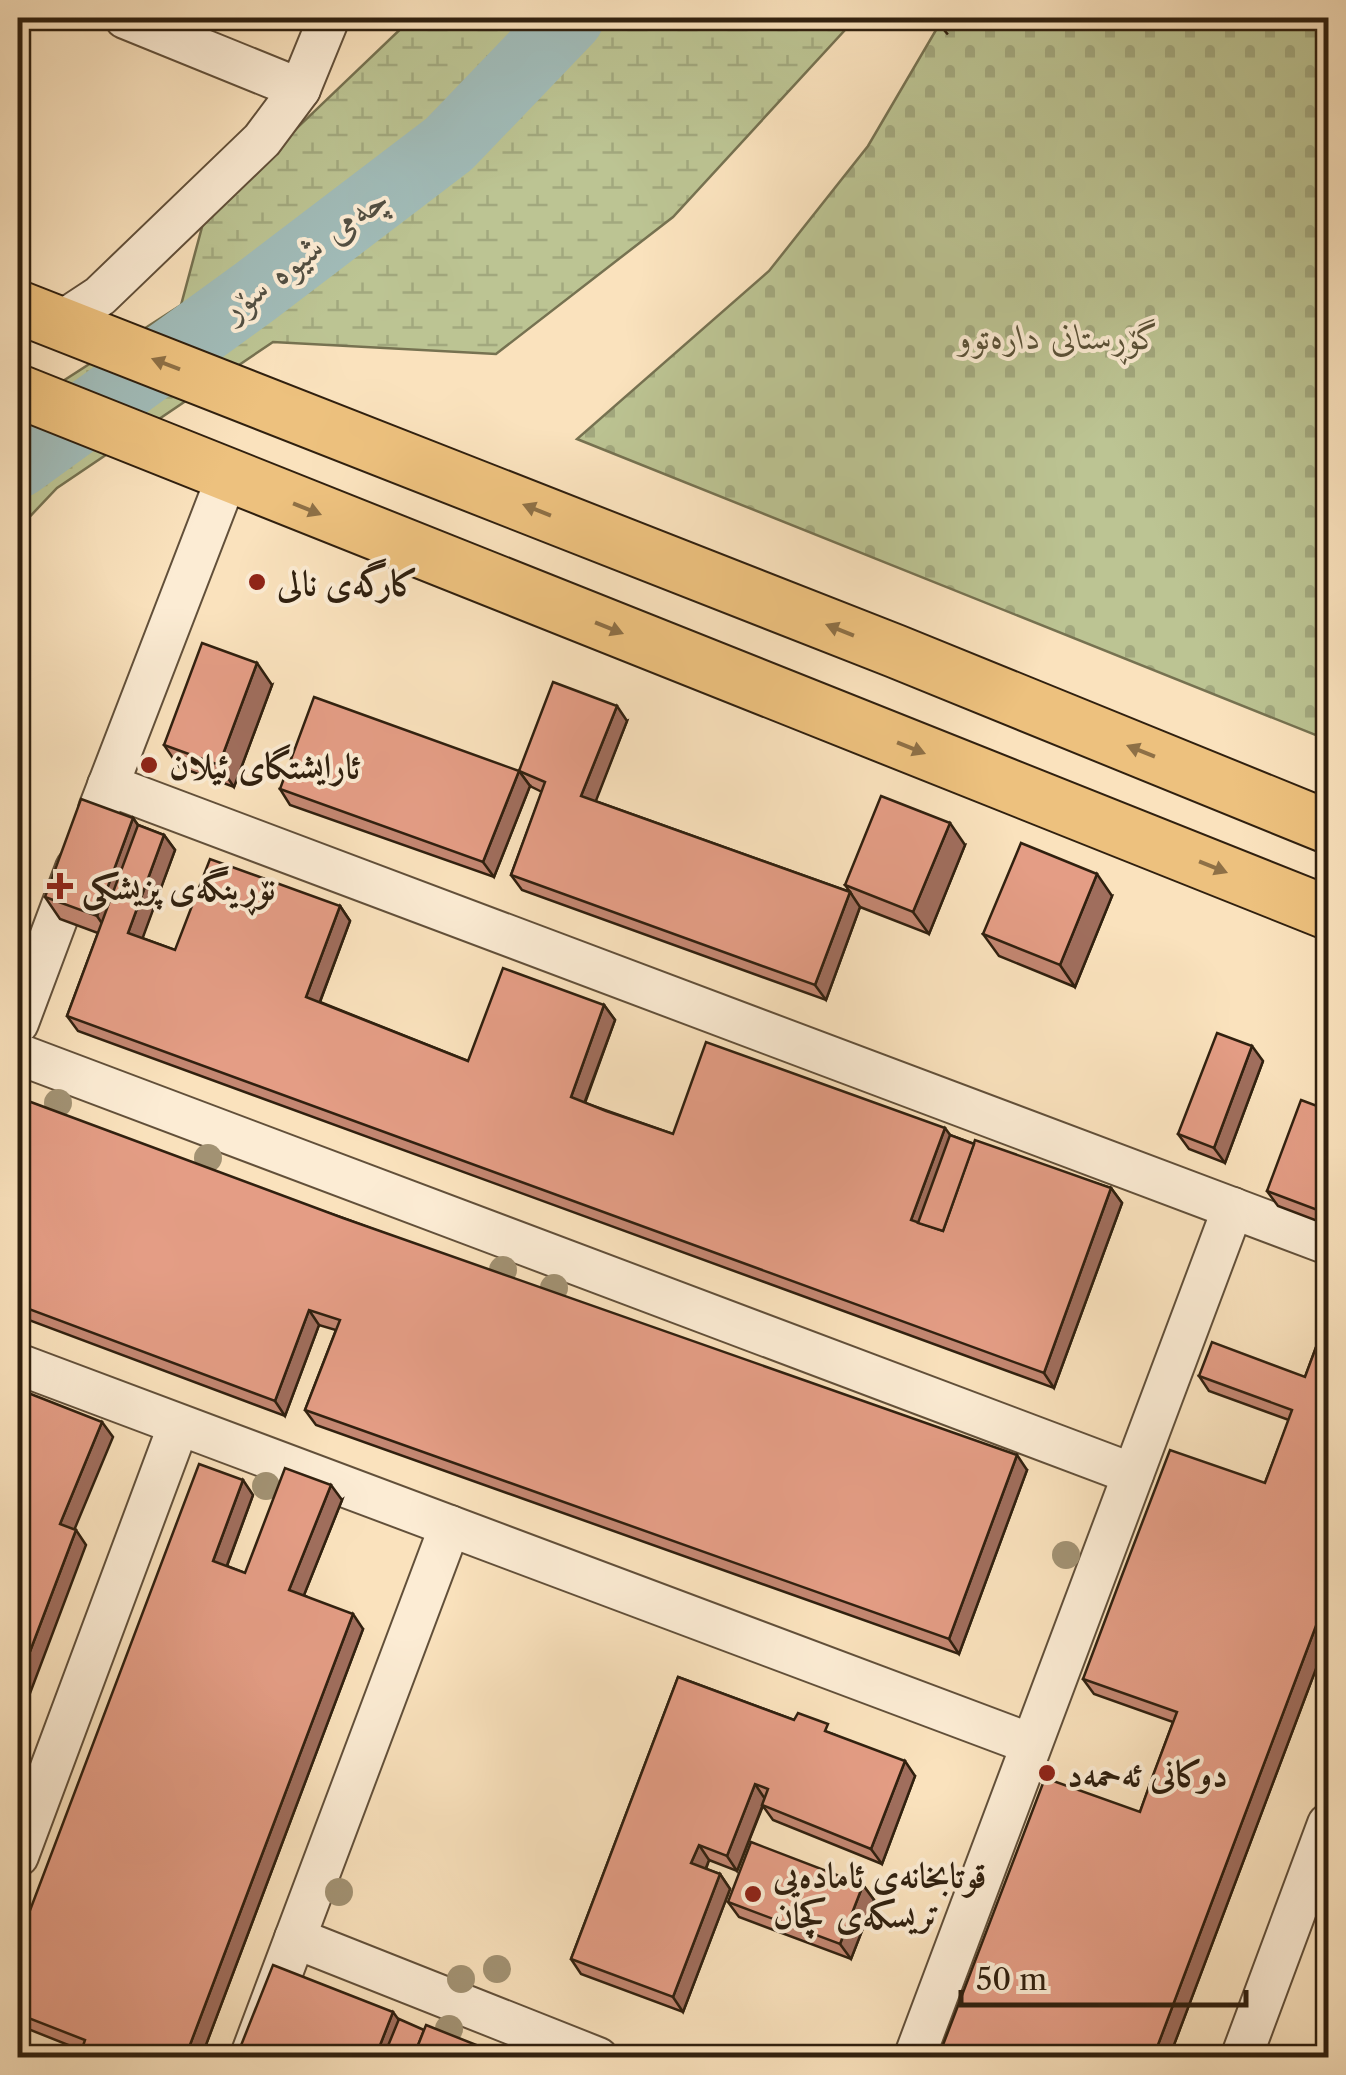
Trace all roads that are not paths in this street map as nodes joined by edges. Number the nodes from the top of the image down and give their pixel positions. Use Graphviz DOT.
graph roads {
  1 [pos="125,18"];
  2 [pos="329,18"];
  3 [pos="300,88"];
  4 [pos="52,321"];
  5 [pos="18,392"];
  6 [pos="227,477"];
  7 [pos="108,785"];
  8 [pos="1328,828"];
  9 [pos="1328,912"];
  10 [pos="18,1023"];
  11 [pos="18,1054"];
  12 [pos="1233,1208"];
  13 [pos="1328,1244"];
  14 [pos="18,1364"];
  15 [pos="178,1426"];
  16 [pos="1133,1474"];
  17 [pos="450,1526"];
  18 [pos="1032,1744"];
  19 [pos="1328,1824"];
  20 [pos="18,1856"];
  21 [pos="295,1938"];
  22 [pos="250,2058"];
  23 [pos="598,2058"];
  24 [pos="914,2058"];
  25 [pos="1240,2058"];
  1 -- 3 [label="street"];
  2 -- 3 [label="street"];
  3 -- 4 [label="street"];
  8 -- 4 [label="main road, one-way"];
  5 -- 6 [label="main road"];
  6 -- 7 [label="street"];
  6 -- 9 [label="main road, one-way"];
  7 -- 10 [label="street"];
  7 -- 12 [label="street"];
  11 -- 16 [label="street"];
  12 -- 13 [label="street"];
  12 -- 16 [label="street"];
  14 -- 15 [label="street"];
  15 -- 17 [label="street"];
  15 -- 20 [label="street"];
  16 -- 18 [label="street"];
  17 -- 18 [label="street"];
  17 -- 21 [label="street"];
  18 -- 24 [label="street"];
  19 -- 25 [label="street"];
  21 -- 22 [label="street"];
  21 -- 23 [label="street"];
}
